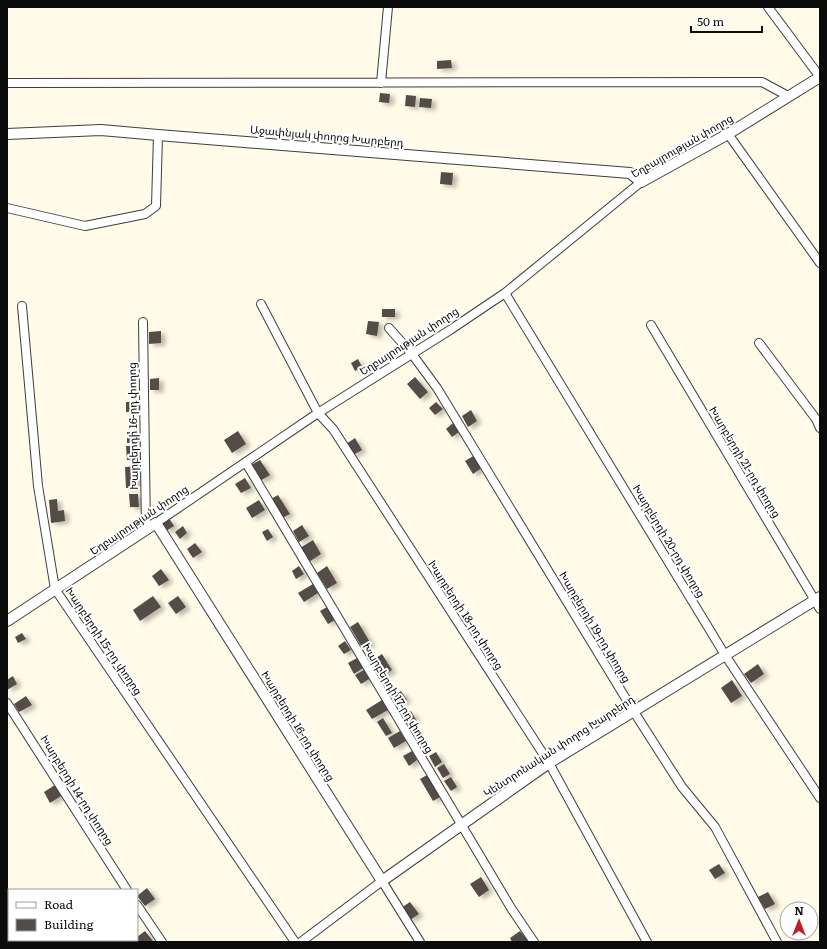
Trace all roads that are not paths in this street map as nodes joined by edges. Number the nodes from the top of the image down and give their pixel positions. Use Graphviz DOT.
graph roads {
  1 [pos="388,7"];
  2 [pos="768,7"];
  3 [pos="820,77"];
  4 [pos="7,83"];
  5 [pos="381,83"];
  6 [pos="788,96"];
  7 [pos="7,134"];
  8 [pos="158,134"];
  9 [pos="728,134"];
  10 [pos="641,182"];
  11 [pos="7,208"];
  12 [pos="820,263"];
  13 [pos="505,293"];
  14 [pos="261,304"];
  15 [pos="22,306"];
  16 [pos="143,322"];
  17 [pos="651,325"];
  18 [pos="389,328"];
  19 [pos="759,343"];
  20 [pos="412,354"];
  21 [pos="318,413"];
  22 [pos="820,428"];
  23 [pos="246,463"];
  24 [pos="156,524"];
  25 [pos="146,530"];
  26 [pos="55,589"];
  27 [pos="818,602"];
  28 [pos="7,620"];
  29 [pos="725,655"];
  30 [pos="7,703"];
  31 [pos="634,712"];
  32 [pos="549,764"];
  33 [pos="820,798"];
  34 [pos="461,824"];
  35 [pos="382,881"];
  36 [pos="126,889"];
  37 [pos="138,906"];
  38 [pos="162,942"];
  39 [pos="295,942"];
  40 [pos="301,942"];
  41 [pos="420,942"];
  42 [pos="534,942"];
  43 [pos="648,942"];
  44 [pos="777,942"];
  1 -- 5 [label="street"];
  2 -- 3 [label="street"];
  3 -- 6 [label="street, Եղբայրության փողոց"];
  4 -- 5 [label="street"];
  5 -- 6 [label="street"];
  6 -- 9 [label="street, Եղբայրության փողոց"];
  7 -- 8 [label="street, Աջափնյակ փողոց Խարբերդ"];
  8 -- 10 [label="street, Աջափնյակ փողոց Խարբերդ"];
  8 -- 11 [label="street"];
  9 -- 10 [label="street, Եղբայրության փողոց"];
  9 -- 12 [label="street"];
  10 -- 13 [label="street, Եղբայրության փողոց"];
  13 -- 20 [label="street, Եղբայրության փողոց"];
  13 -- 29 [label="street, Խարբերդի 20-րդ փողոց"];
  14 -- 21 [label="street, Խարբերդի 18-րդ փողոց"];
  15 -- 26 [label="street, Խարբերդի 15-րդ փողոց"];
  16 -- 25 [label="street, Խարբերդի 16-րդ փողոց"];
  17 -- 27 [label="street, Խարբերդի 21-րդ փողոց"];
  18 -- 20 [label="street, Խարբերդի 19-րդ փողոց"];
  19 -- 22 [label="street"];
  20 -- 21 [label="street, Եղբայրության փողոց"];
  20 -- 31 [label="street, Խարբերդի 19-րդ փողոց"];
  21 -- 23 [label="street, Եղբայրության փողոց"];
  21 -- 32 [label="street, Խարբերդի 18-րդ փողոց"];
  23 -- 24 [label="street, Եղբայրության փողոց"];
  23 -- 34 [label="street, Խարբերդի 17-րդ փողոց"];
  24 -- 25 [label="street, Եղբայրության փողոց"];
  24 -- 35 [label="street, Խարբերդի 16-րդ փողոց"];
  25 -- 26 [label="street, Եղբայրության փողոց"];
  26 -- 28 [label="street, Եղբայրության փողոց"];
  26 -- 39 [label="street, Խարբերդի 15-րդ փողոց"];
  27 -- 29 [label="street, Կենտրոնական փողոց Խարբերդ"];
  29 -- 31 [label="street, Կենտրոնական փողոց Խարբերդ"];
  29 -- 33 [label="street, Խարբերդի 20-րդ փողոց"];
  30 -- 36 [label="street, Խարբերդի 14-րդ փողոց"];
  31 -- 32 [label="street, Կենտրոնական փողոց Խարբերդ"];
  31 -- 44 [label="street, Խարբերդի 19-րդ փողոց"];
  32 -- 34 [label="street, Կենտրոնական փողոց Խարբերդ"];
  32 -- 43 [label="street, Խարբերդի 18-րդ փողոց"];
  34 -- 35 [label="street, Կենտրոնական փողոց Խարբերդ"];
  34 -- 42 [label="street, Խարբերդի 17-րդ փողոց"];
  35 -- 40 [label="street, Կենտրոնական փողոց Խարբերդ"];
  35 -- 41 [label="street, Խարբերդի 16-րդ փողոց"];
  37 -- 38 [label="street"];
}
